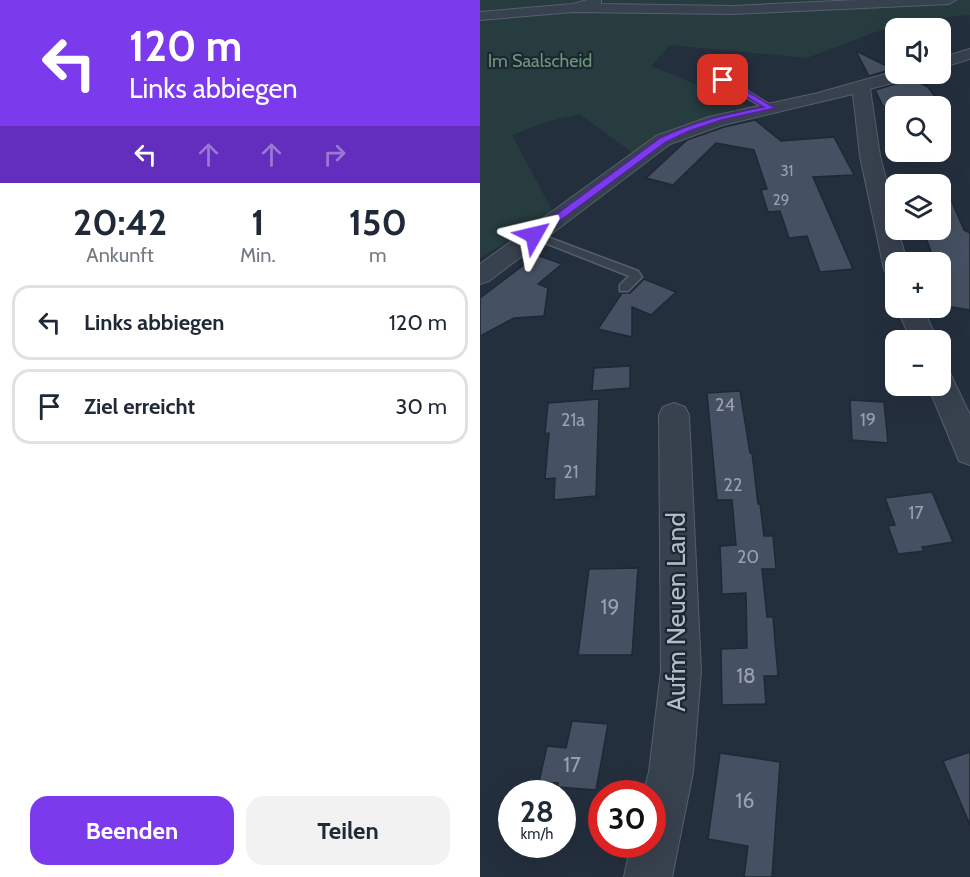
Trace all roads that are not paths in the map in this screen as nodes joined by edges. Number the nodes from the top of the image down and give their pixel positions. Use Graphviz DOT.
graph roads {
  1 [pos="602,0"];
  2 [pos="949,0"];
  3 [pos="574,8"];
  4 [pos="480,16"];
  5 [pos="970,54"];
  6 [pos="951,60"];
  7 [pos="885,79"];
  8 [pos="723,80"];
  9 [pos="861,86"];
  10 [pos="771,108"];
  11 [pos="534,235"];
  12 [pos="892,252"];
  13 [pos="480,276"];
  14 [pos="624,288"];
  15 [pos="947,396"];
  16 [pos="674,415"];
  17 [pos="970,452"];
  18 [pos="648,877"];
  1 -- 3 [label="street"];
  2 -- 3 [label="street"];
  3 -- 4 [label="street"];
  5 -- 6 [label="street"];
  7 -- 9 [label="street"];
  8 -- 10 [label="lane"];
  9 -- 10 [label="street"];
  9 -- 12 [label="street"];
  10 -- 11 [label="street"];
  11 -- 13 [label="street"];
  11 -- 14 [label="lane"];
  15 -- 17 [label="street"];
  16 -- 18 [label="street, Aufm Neuen Land"];
}
